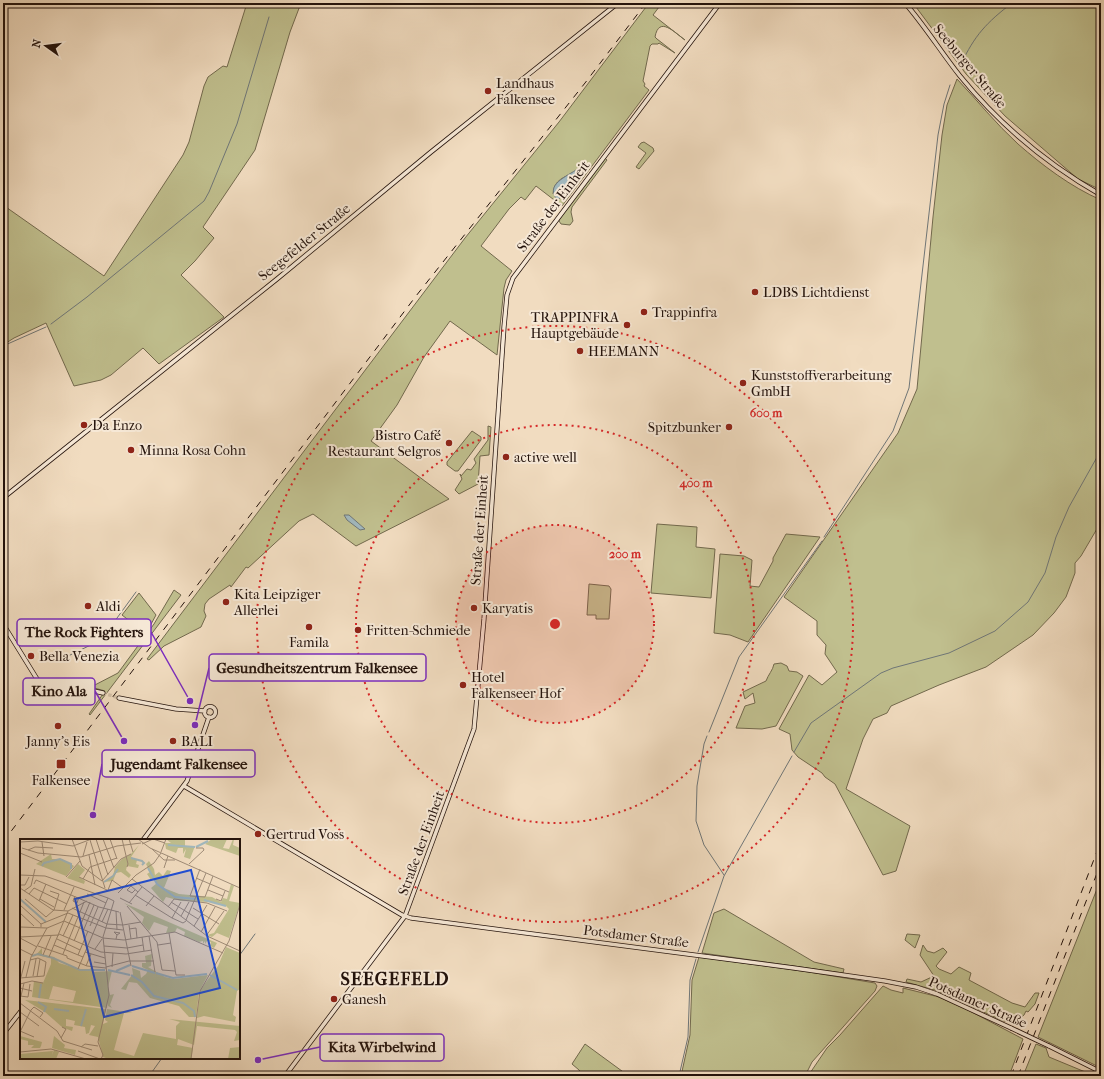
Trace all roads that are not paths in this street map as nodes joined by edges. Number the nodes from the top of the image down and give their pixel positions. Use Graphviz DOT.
graph roads {
  1 [pos="618,3"];
  2 [pos="720,3"];
  3 [pos="905,3"];
  4 [pos="1101,195"];
  5 [pos="3,498"];
  6 [pos="3,624"];
  7 [pos="45,686"];
  8 [pos="56,689"];
  9 [pos="103,693"];
  10 [pos="119,698"];
  11 [pos="205,711"];
  12 [pos="209,717"];
  13 [pos="184,786"];
  14 [pos="144,839"];
  15 [pos="405,916"];
  16 [pos="20,1012"];
  17 [pos="3,1034"];
  18 [pos="1101,1072"];
  19 [pos="285,1076"];
  1 -- 5 [label="street, Seegefelder Straße"];
  2 -- 15 [label="street, Straße der Einheit"];
  3 -- 4 [label="street, Seeburger Straße"];
  6 -- 7 [label="street"];
  7 -- 8 [label="street"];
  7 -- 8 [label="street"];
  8 -- 9 [label="street"];
  10 -- 11 [label="street"];
  11 -- 12 [label="street"];
  11 -- 12 [label="street"];
  12 -- 13 [label="street"];
  13 -- 14 [label="street"];
  13 -- 15 [label="street, Potsdamer Straße"];
  15 -- 18 [label="street, Potsdamer Straße, bridge"];
  15 -- 19 [label="street, Straße der Einheit"];
  16 -- 17 [label="street"];
}
